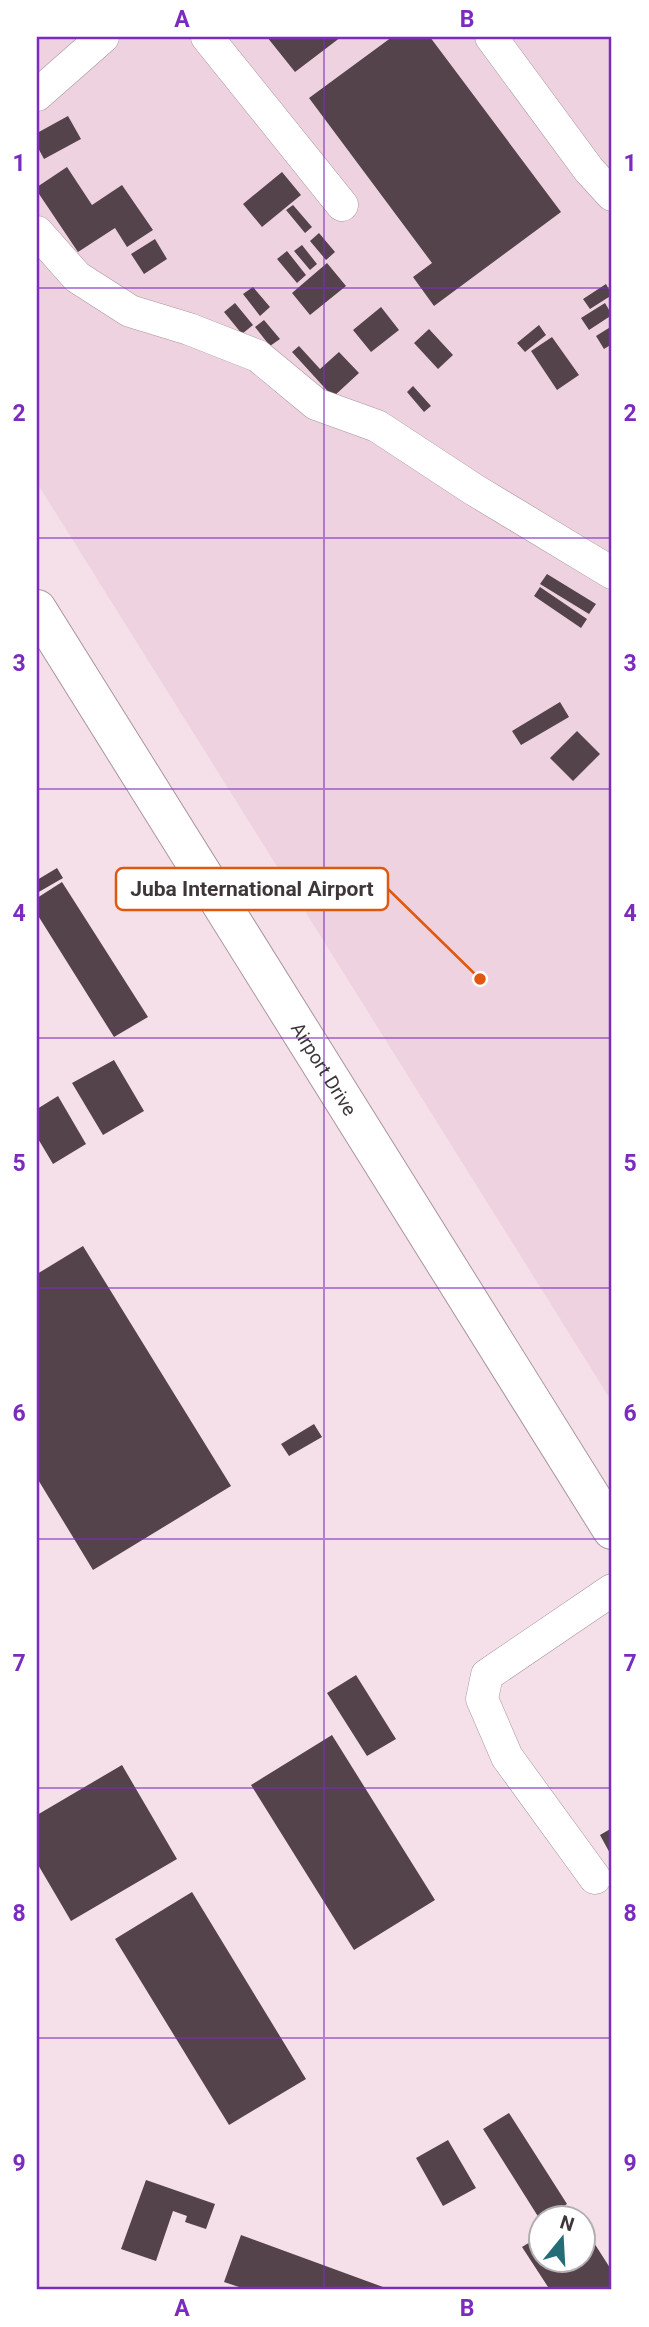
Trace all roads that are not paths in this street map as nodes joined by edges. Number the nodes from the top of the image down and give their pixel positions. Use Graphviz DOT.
graph roads {
  1 [pos="103,37"];
  2 [pos="207,37"];
  3 [pos="491,37"];
  4 [pos="37,95"];
  5 [pos="612,195"];
  6 [pos="342,205"];
  7 [pos="37,232"];
  8 [pos="612,573"];
  9 [pos="37,609"];
  10 [pos="612,1530"];
  11 [pos="612,1590"];
  12 [pos="595,1878"];
  1 -- 4 [label="lane"];
  2 -- 6 [label="lane"];
  3 -- 5 [label="lane"];
  7 -- 8 [label="lane"];
  9 -- 10 [label="main road, Airport Drive"];
  11 -- 12 [label="lane"];
}
